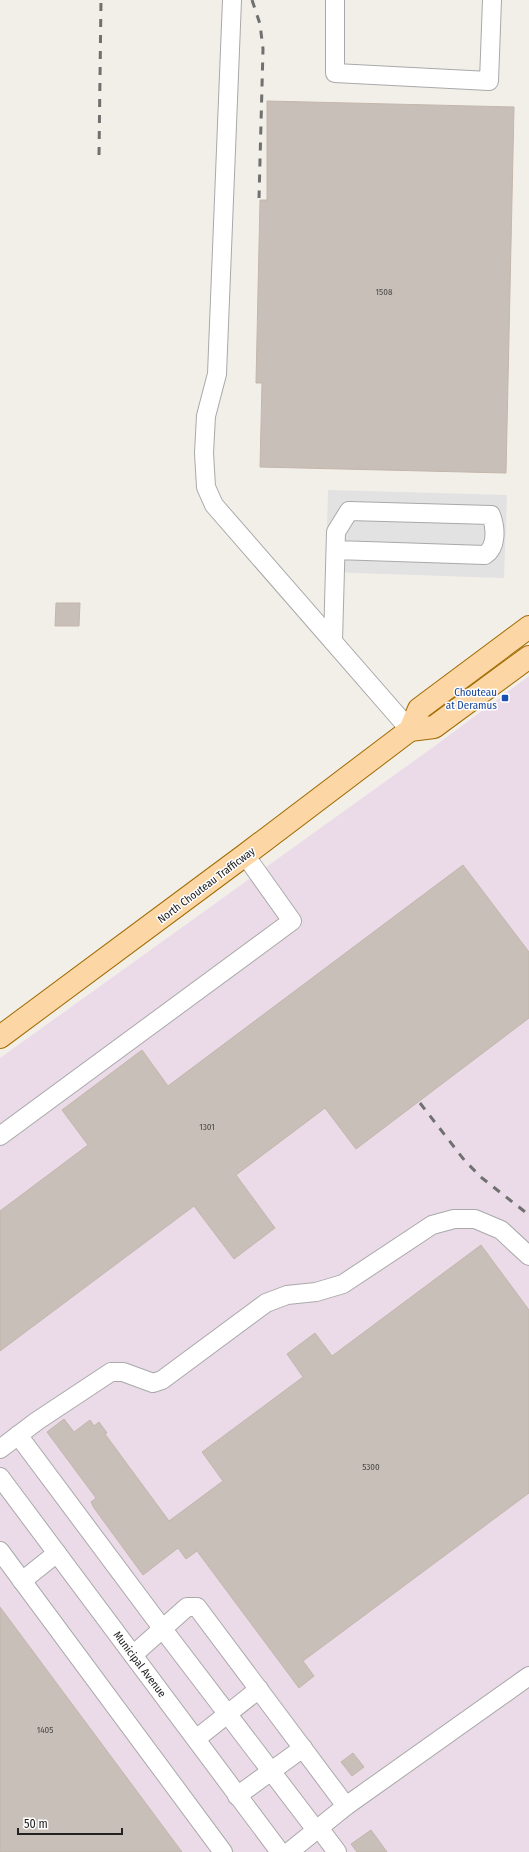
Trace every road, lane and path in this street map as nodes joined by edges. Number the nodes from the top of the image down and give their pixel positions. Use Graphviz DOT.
graph roads {
  1 [pos="232,0"];
  2 [pos="335,0"];
  3 [pos="492,0"];
  4 [pos="336,550"];
  5 [pos="525,638"];
  6 [pos="333,641"];
  7 [pos="529,657"];
  8 [pos="410,730"];
  9 [pos="245,855"];
  10 [pos="0,1037"];
  11 [pos="0,1136"];
  12 [pos="529,1256"];
  13 [pos="18,1435"];
  14 [pos="0,1449"];
  15 [pos="0,1477"];
  16 [pos="0,1551"];
  17 [pos="57,1554"];
  18 [pos="22,1581"];
  19 [pos="162,1628"];
  20 [pos="133,1655"];
  21 [pos="529,1676"];
  22 [pos="259,1689"];
  23 [pos="228,1714"];
  24 [pos="196,1739"];
  25 [pos="303,1748"];
  26 [pos="271,1771"];
  27 [pos="238,1796"];
  28 [pos="346,1806"];
  29 [pos="318,1829"];
  30 [pos="223,1852"];
  31 [pos="280,1852"];
  32 [pos="289,1852"];
  33 [pos="337,1852"];
  1 -- 6 [label="street"];
  2 -- 3 [label="street"];
  4 -- 4 [label="street"];
  4 -- 6 [label="street"];
  5 -- 8 [label="main road"];
  6 -- 8 [label="street"];
  7 -- 8 [label="main road"];
  8 -- 9 [label="main road, North Chouteau Trafficway"];
  9 -- 10 [label="main road, North Chouteau Trafficway"];
  9 -- 11 [label="street"];
  12 -- 13 [label="street"];
  13 -- 14 [label="street"];
  13 -- 19 [label="street"];
  15 -- 17 [label="street, Municipal Avenue"];
  16 -- 18 [label="street"];
  17 -- 18 [label="street"];
  17 -- 20 [label="street, Municipal Avenue"];
  18 -- 30 [label="street"];
  19 -- 20 [label="street"];
  19 -- 22 [label="street"];
  19 -- 23 [label="street"];
  20 -- 24 [label="street, Municipal Avenue"];
  21 -- 28 [label="street"];
  22 -- 23 [label="street"];
  22 -- 25 [label="street"];
  23 -- 24 [label="street"];
  23 -- 26 [label="street"];
  24 -- 27 [label="street, Municipal Avenue"];
  25 -- 26 [label="street"];
  25 -- 28 [label="street"];
  26 -- 27 [label="street"];
  26 -- 29 [label="street"];
  27 -- 31 [label="street, Municipal Avenue"];
  28 -- 29 [label="street"];
  29 -- 32 [label="street"];
  29 -- 33 [label="street"];
}
